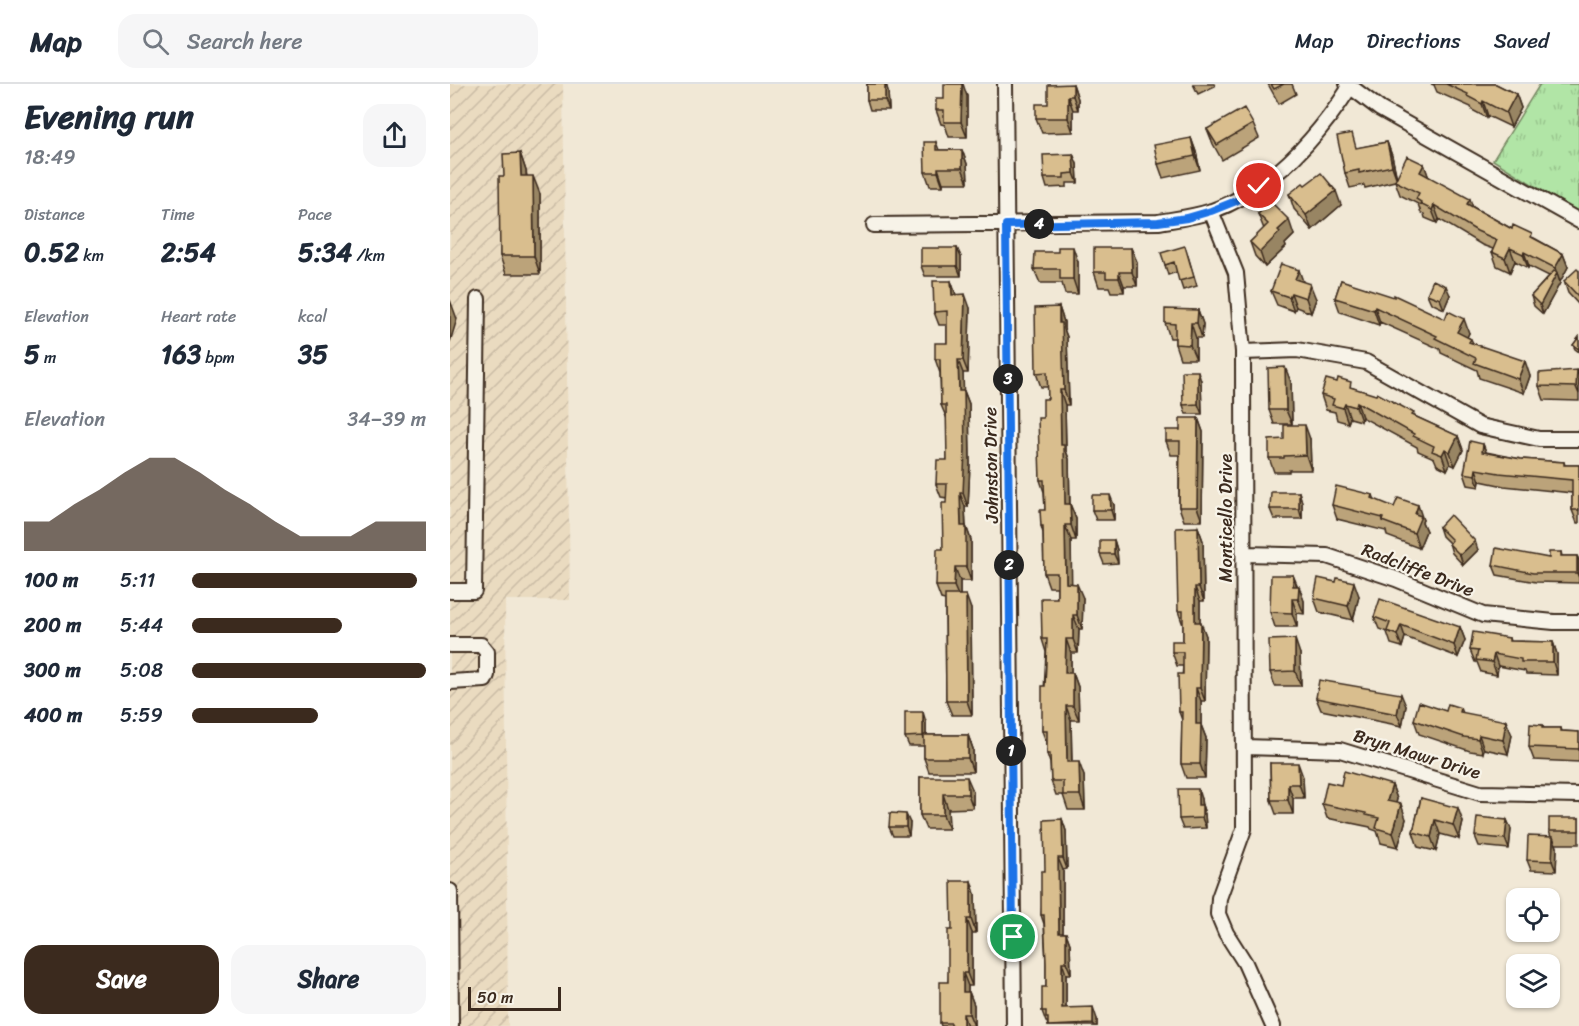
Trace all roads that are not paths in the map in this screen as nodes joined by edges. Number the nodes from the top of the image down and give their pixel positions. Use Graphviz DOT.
graph roads {
  1 [pos="1005,84"];
  2 [pos="1348,85"];
  3 [pos="1211,211"];
  4 [pos="1579,221"];
  5 [pos="874,225"];
  6 [pos="1006,225"];
  7 [pos="478,299"];
  8 [pos="1243,352"];
  9 [pos="1579,439"];
  10 [pos="1244,554"];
  11 [pos="450,591"];
  12 [pos="1579,622"];
  13 [pos="450,645"];
  14 [pos="450,682"];
  15 [pos="1244,747"];
  16 [pos="1579,795"];
  17 [pos="450,891"];
  18 [pos="451,1026"];
  19 [pos="1014,1026"];
  20 [pos="1273,1026"];
  1 -- 6 [label="street, Johnston Drive"];
  2 -- 3 [label="street"];
  2 -- 4 [label="street"];
  3 -- 6 [label="street"];
  3 -- 8 [label="street, Monticello Drive"];
  5 -- 6 [label="street"];
  6 -- 19 [label="street, Johnston Drive"];
  7 -- 11 [label="street"];
  8 -- 9 [label="street"];
  8 -- 10 [label="street, Monticello Drive"];
  10 -- 12 [label="street, Radcliffe Drive"];
  10 -- 15 [label="street, Monticello Drive"];
  13 -- 14 [label="street"];
  15 -- 16 [label="street, Bryn Mawr Drive"];
  15 -- 20 [label="street, Monticello Drive"];
  17 -- 18 [label="street"];
}
